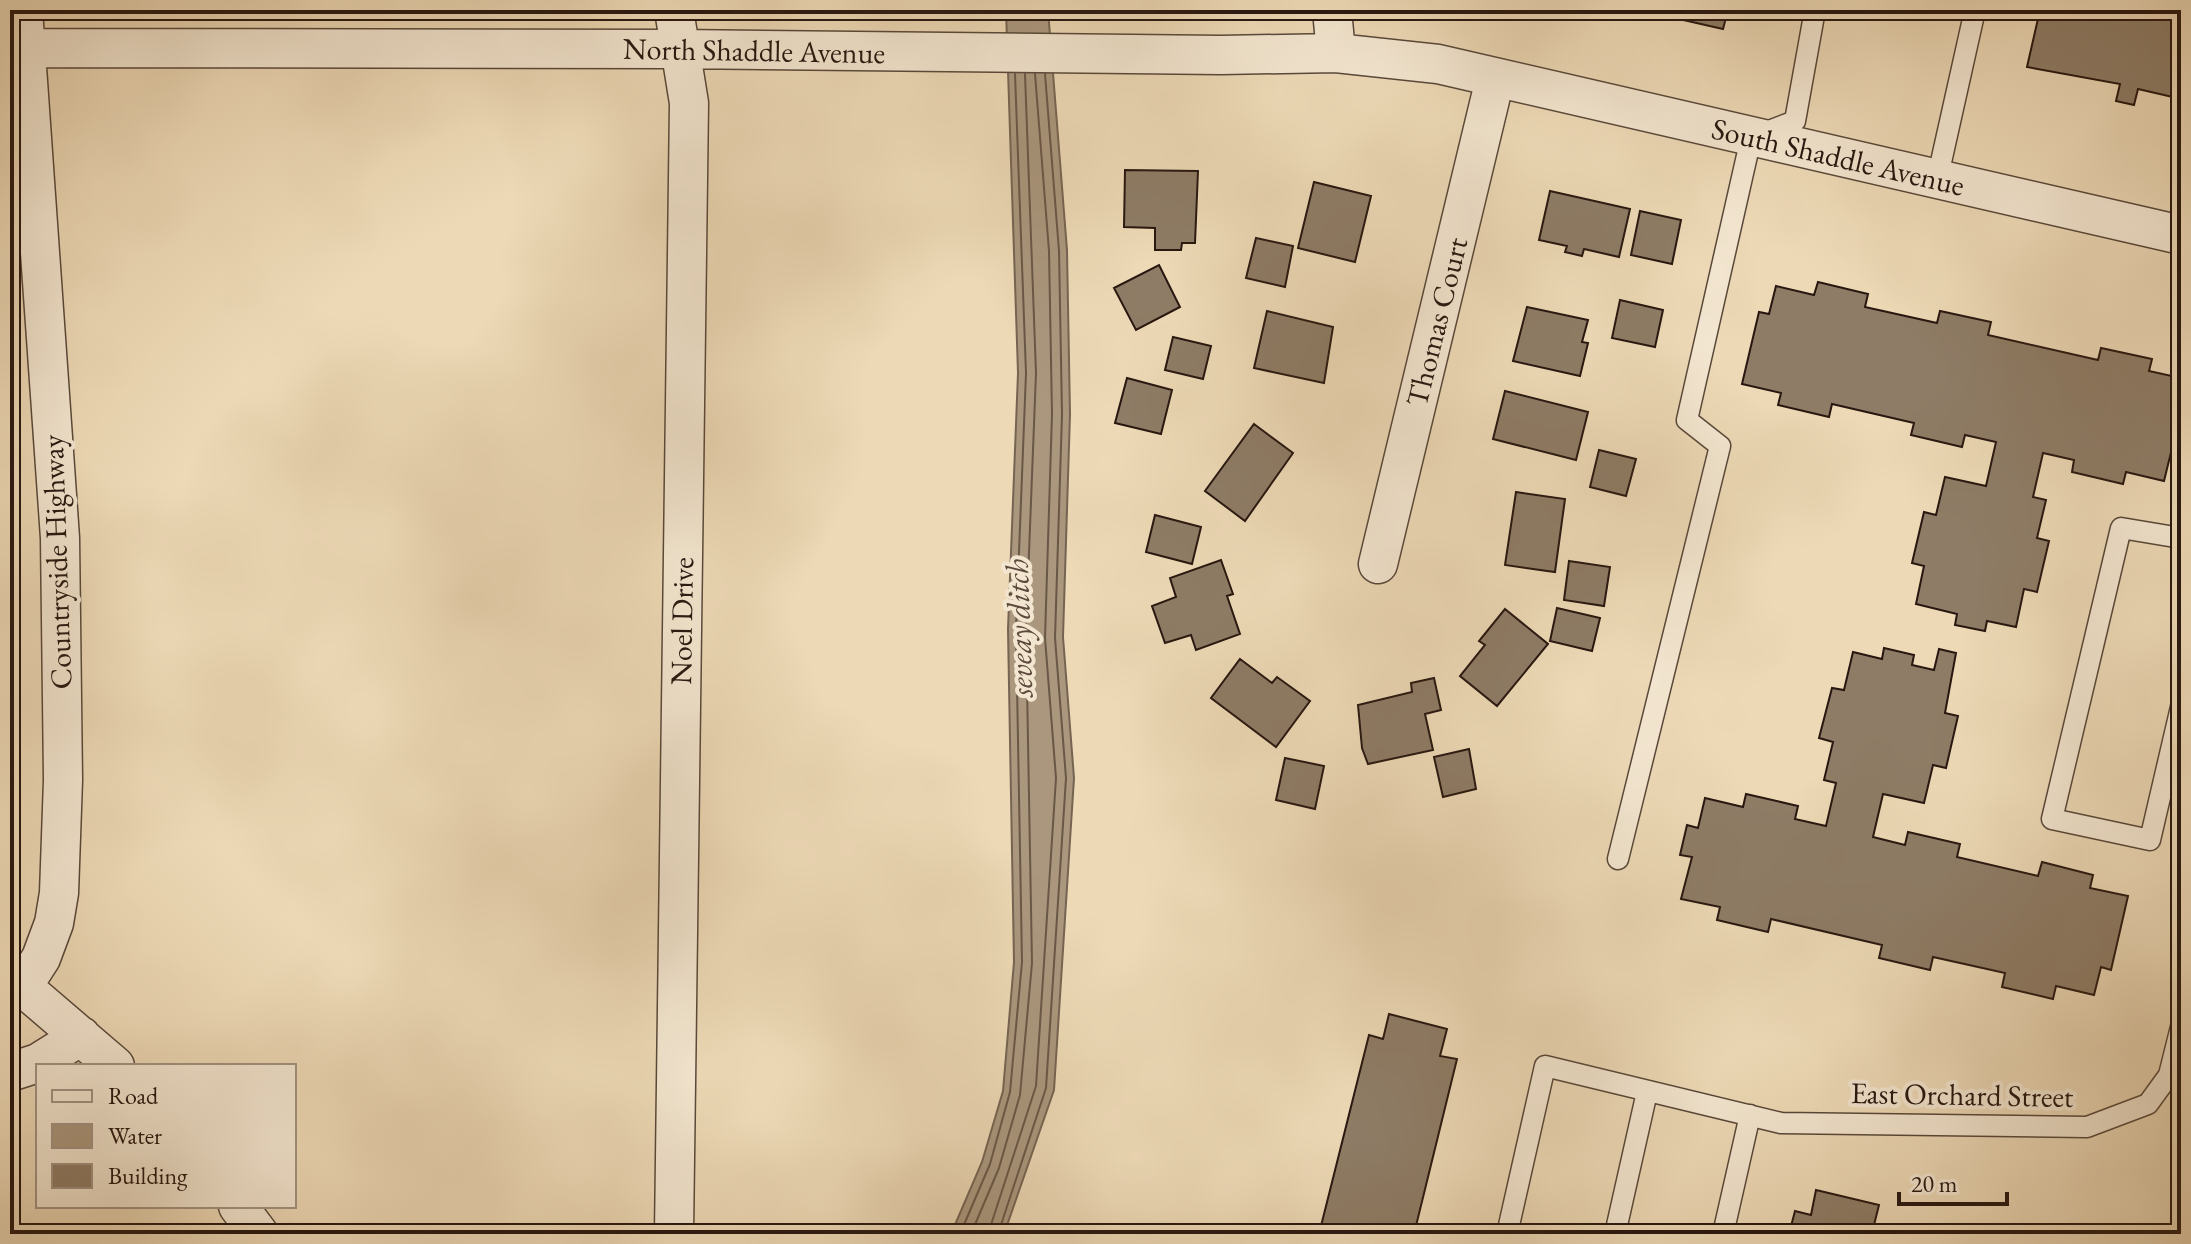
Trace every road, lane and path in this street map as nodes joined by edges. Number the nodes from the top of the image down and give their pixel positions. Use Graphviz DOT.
graph roads {
  1 [pos="23,10"];
  2 [pos="674,10"];
  3 [pos="1332,10"];
  4 [pos="1815,10"];
  5 [pos="1975,10"];
  6 [pos="18,48"];
  7 [pos="679,49"];
  8 [pos="1336,53"];
  9 [pos="1495,79"];
  10 [pos="1751,138"];
  11 [pos="1937,180"];
  12 [pos="2181,235"];
  13 [pos="2181,538"];
  14 [pos="1378,564"];
  15 [pos="2181,707"];
  16 [pos="1618,859"];
  17 [pos="16,981"];
  18 [pos="2181,1027"];
  19 [pos="81,1036"];
  20 [pos="113,1064"];
  21 [pos="10,1072"];
  22 [pos="1647,1092"];
  23 [pos="1750,1115"];
  24 [pos="240,1208"];
  25 [pos="259,1234"];
  26 [pos="674,1234"];
  27 [pos="1507,1234"];
  28 [pos="1615,1234"];
  29 [pos="1723,1234"];
  1 -- 6 [label="street, Countryside Highway"];
  2 -- 7 [label="street, Noel Drive"];
  3 -- 8 [label="street"];
  4 -- 10 [label="lane"];
  5 -- 11 [label="lane"];
  6 -- 7 [label="street, North Shaddle Avenue"];
  6 -- 17 [label="street, Countryside Highway"];
  7 -- 8 [label="street, North Shaddle Avenue"];
  7 -- 26 [label="street, Noel Drive"];
  8 -- 9 [label="street, North Shaddle Avenue"];
  9 -- 10 [label="street, South Shaddle Avenue"];
  9 -- 14 [label="street, Thomas Court"];
  10 -- 11 [label="street, South Shaddle Avenue"];
  10 -- 16 [label="lane"];
  11 -- 12 [label="street, South Shaddle Avenue"];
  13 -- 15 [label="lane"];
  17 -- 19 [label="street, Countryside Highway"];
  18 -- 23 [label="lane, East Orchard Street"];
  19 -- 20 [label="street, Countryside Highway"];
  19 -- 21 [label="street"];
  22 -- 23 [label="lane, East Orchard Street"];
  22 -- 27 [label="lane, East Orchard Street"];
  22 -- 28 [label="lane"];
  23 -- 29 [label="lane"];
  24 -- 25 [label="street"];
}
